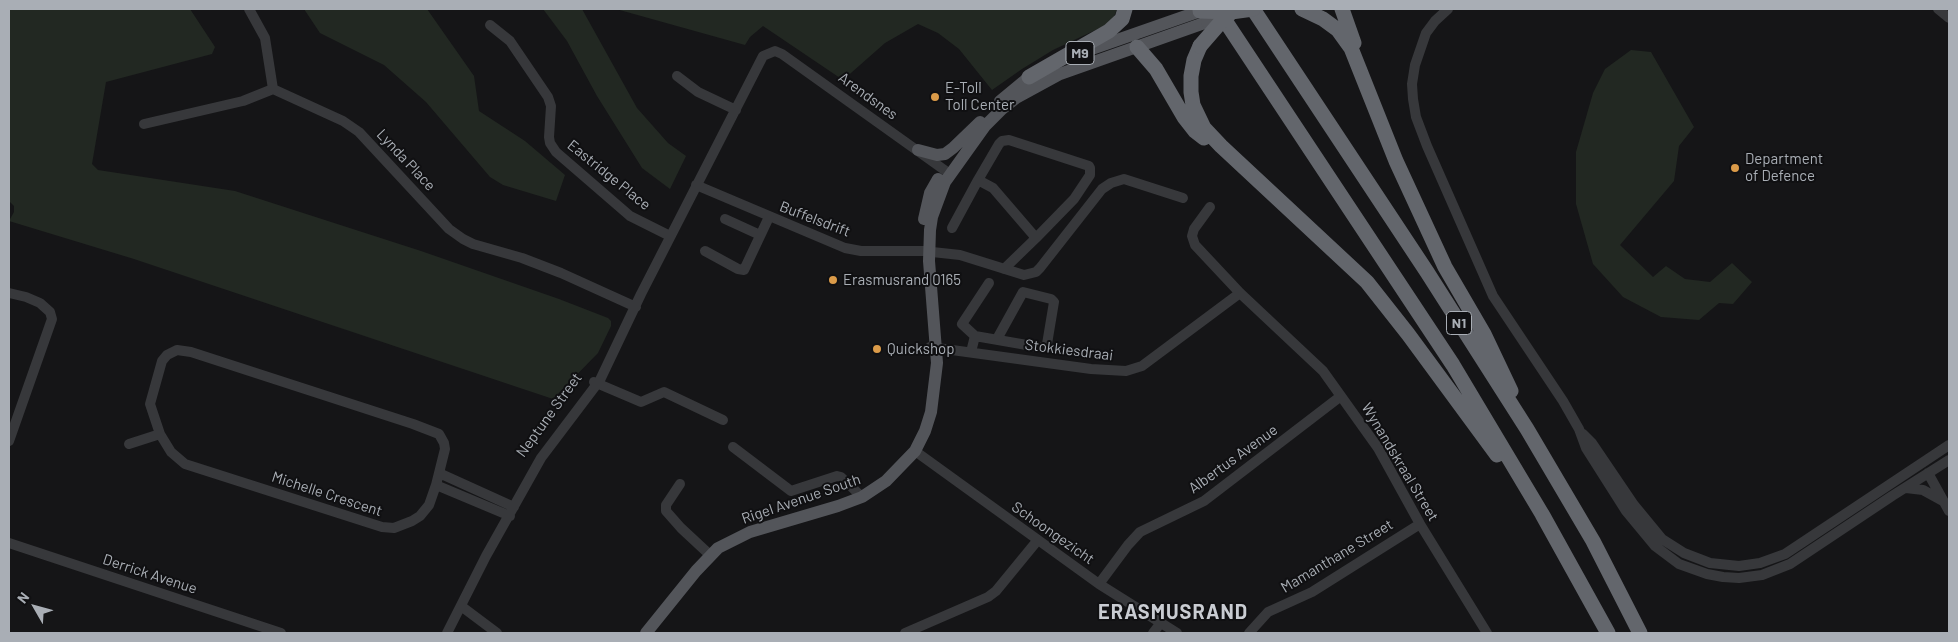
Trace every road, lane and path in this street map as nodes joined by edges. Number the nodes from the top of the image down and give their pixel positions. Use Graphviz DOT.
graph roads {
  1 [pos="249,9"];
  2 [pos="1124,9"];
  3 [pos="1253,9"];
  4 [pos="1302,9"];
  5 [pos="1342,9"];
  6 [pos="1448,9"];
  7 [pos="1938,9"];
  8 [pos="1220,11"];
  9 [pos="1949,18"];
  10 [pos="490,25"];
  11 [pos="1135,40"];
  12 [pos="766,54"];
  13 [pos="677,76"];
  14 [pos="1029,77"];
  15 [pos="273,89"];
  16 [pos="736,110"];
  17 [pos="1378,117"];
  18 [pos="983,118"];
  19 [pos="144,124"];
  20 [pos="918,150"];
  21 [pos="947,171"];
  22 [pos="978,180"];
  23 [pos="696,185"];
  24 [pos="1183,198"];
  25 [pos="1284,205"];
  26 [pos="1210,207"];
  27 [pos="769,217"];
  28 [pos="725,219"];
  29 [pos="952,228"];
  30 [pos="760,235"];
  31 [pos="670,236"];
  32 [pos="1036,238"];
  33 [pos="926,251"];
  34 [pos="705,252"];
  35 [pos="1004,269"];
  36 [pos="990,283"];
  37 [pos="9,293"];
  38 [pos="1240,294"];
  39 [pos="634,307"];
  40 [pos="975,336"];
  41 [pos="997,340"];
  42 [pos="934,347"];
  43 [pos="971,352"];
  44 [pos="595,383"];
  45 [pos="1341,396"];
  46 [pos="723,420"];
  47 [pos="1527,429"];
  48 [pos="1579,429"];
  49 [pos="160,434"];
  50 [pos="9,441"];
  51 [pos="129,444"];
  52 [pos="1949,446"];
  53 [pos="733,447"];
  54 [pos="914,451"];
  55 [pos="1949,461"];
  56 [pos="439,473"];
  57 [pos="1928,473"];
  58 [pos="680,484"];
  59 [pos="436,485"];
  60 [pos="1887,485"];
  61 [pos="1936,485"];
  62 [pos="1906,488"];
  63 [pos="862,497"];
  64 [pos="1947,506"];
  65 [pos="510,511"];
  66 [pos="1542,514"];
  67 [pos="1420,524"];
  68 [pos="1037,541"];
  69 [pos="9,543"];
  70 [pos="710,555"];
  71 [pos="1099,584"];
  72 [pos="461,606"];
  73 [pos="1160,624"];
  74 [pos="281,633"];
  75 [pos="447,633"];
  76 [pos="497,633"];
  77 [pos="646,633"];
  78 [pos="904,633"];
  79 [pos="1153,633"];
  80 [pos="1177,633"];
  81 [pos="1249,633"];
  82 [pos="1487,633"];
  83 [pos="1608,633"];
  84 [pos="1640,633"];
  1 -- 15 [label="street"];
  2 -- 14 [label="highway"];
  3 -- 8 [label="highway, bridge"];
  3 -- 47 [label="highway, N1"];
  4 -- 17 [label="highway"];
  5 -- 17 [label="highway"];
  6 -- 48 [label="street"];
  7 -- 9 [label="street"];
  8 -- 11 [label="main road, Rigel Avenue South"];
  8 -- 11 [label="main road, Rigel Avenue South"];
  8 -- 25 [label="highway, bridge"];
  8 -- 66 [label="highway, N1"];
  10 -- 31 [label="street, Eastridge Place"];
  11 -- 14 [label="main road, Rigel Avenue South / M9"];
  11 -- 21 [label="main road, Rigel Avenue South / M9"];
  11 -- 25 [label="highway"];
  12 -- 16 [label="street, Neptune Street"];
  12 -- 20 [label="street, Arendsnes"];
  13 -- 16 [label="street"];
  14 -- 18 [label="main road, Rigel Avenue South / M9"];
  15 -- 19 [label="street"];
  15 -- 39 [label="street, Lynda Place"];
  16 -- 23 [label="street, Neptune Street"];
  17 -- 47 [label="highway"];
  18 -- 20 [label="main road"];
  18 -- 21 [label="main road, Rigel Avenue South / M9"];
  20 -- 21 [label="street, Arendsnes"];
  21 -- 33 [label="main road, Rigel Avenue South / M9"];
  22 -- 29 [label="street"];
  22 -- 32 [label="street"];
  22 -- 32 [label="street"];
  23 -- 27 [label="street, Buffelsdrift"];
  23 -- 31 [label="street, Neptune Street"];
  24 -- 35 [label="street, Buffelsdrift"];
  25 -- 66 [label="highway"];
  26 -- 38 [label="street, Wynandskraal Street"];
  27 -- 30 [label="street"];
  27 -- 33 [label="street, Buffelsdrift"];
  28 -- 30 [label="street"];
  30 -- 34 [label="street"];
  31 -- 39 [label="street, Neptune Street"];
  32 -- 35 [label="street"];
  33 -- 35 [label="street, Buffelsdrift"];
  33 -- 42 [label="main road, Rigel Avenue South / M9"];
  36 -- 40 [label="street"];
  37 -- 50 [label="street"];
  38 -- 43 [label="street, Stokkiesdraai"];
  38 -- 45 [label="street, Wynandskraal Street"];
  39 -- 44 [label="street, Neptune Street"];
  40 -- 41 [label="street"];
  40 -- 43 [label="street"];
  41 -- 41 [label="street"];
  42 -- 43 [label="street, Stokkiesdraai"];
  42 -- 54 [label="main road, Rigel Avenue South / M9"];
  44 -- 46 [label="street"];
  44 -- 65 [label="street, Neptune Street"];
  45 -- 67 [label="street, Wynandskraal Street"];
  45 -- 71 [label="street, Albertus Avenue"];
  47 -- 84 [label="highway, N1"];
  48 -- 60 [label="street"];
  48 -- 62 [label="street"];
  49 -- 51 [label="street"];
  49 -- 56 [label="street, Michelle Crescent"];
  49 -- 59 [label="street, Michelle Crescent"];
  52 -- 57 [label="street"];
  52 -- 60 [label="street"];
  53 -- 63 [label="street"];
  54 -- 63 [label="main road, Rigel Avenue South / M9"];
  54 -- 68 [label="street, Schoongezicht"];
  55 -- 57 [label="street"];
  55 -- 61 [label="street"];
  56 -- 59 [label="street, Michelle Crescent"];
  56 -- 65 [label="street"];
  57 -- 60 [label="street"];
  57 -- 61 [label="street"];
  57 -- 62 [label="street"];
  58 -- 70 [label="street"];
  59 -- 65 [label="street"];
  61 -- 64 [label="street"];
  62 -- 64 [label="street"];
  63 -- 70 [label="main road, Rigel Avenue South / M9"];
  65 -- 72 [label="street, Neptune Street"];
  66 -- 83 [label="highway, N1"];
  67 -- 81 [label="street, Mamanthane Street"];
  67 -- 82 [label="street, Wynandskraal Street"];
  68 -- 71 [label="street, Schoongezicht"];
  68 -- 78 [label="street"];
  69 -- 74 [label="street, Derrick Avenue"];
  70 -- 77 [label="main road, Rigel Avenue South / M9"];
  71 -- 73 [label="street, Schoongezicht"];
  72 -- 75 [label="street, Neptune Street"];
  72 -- 76 [label="street"];
  73 -- 79 [label="street"];
  73 -- 80 [label="street, Schoongezicht"];
}
